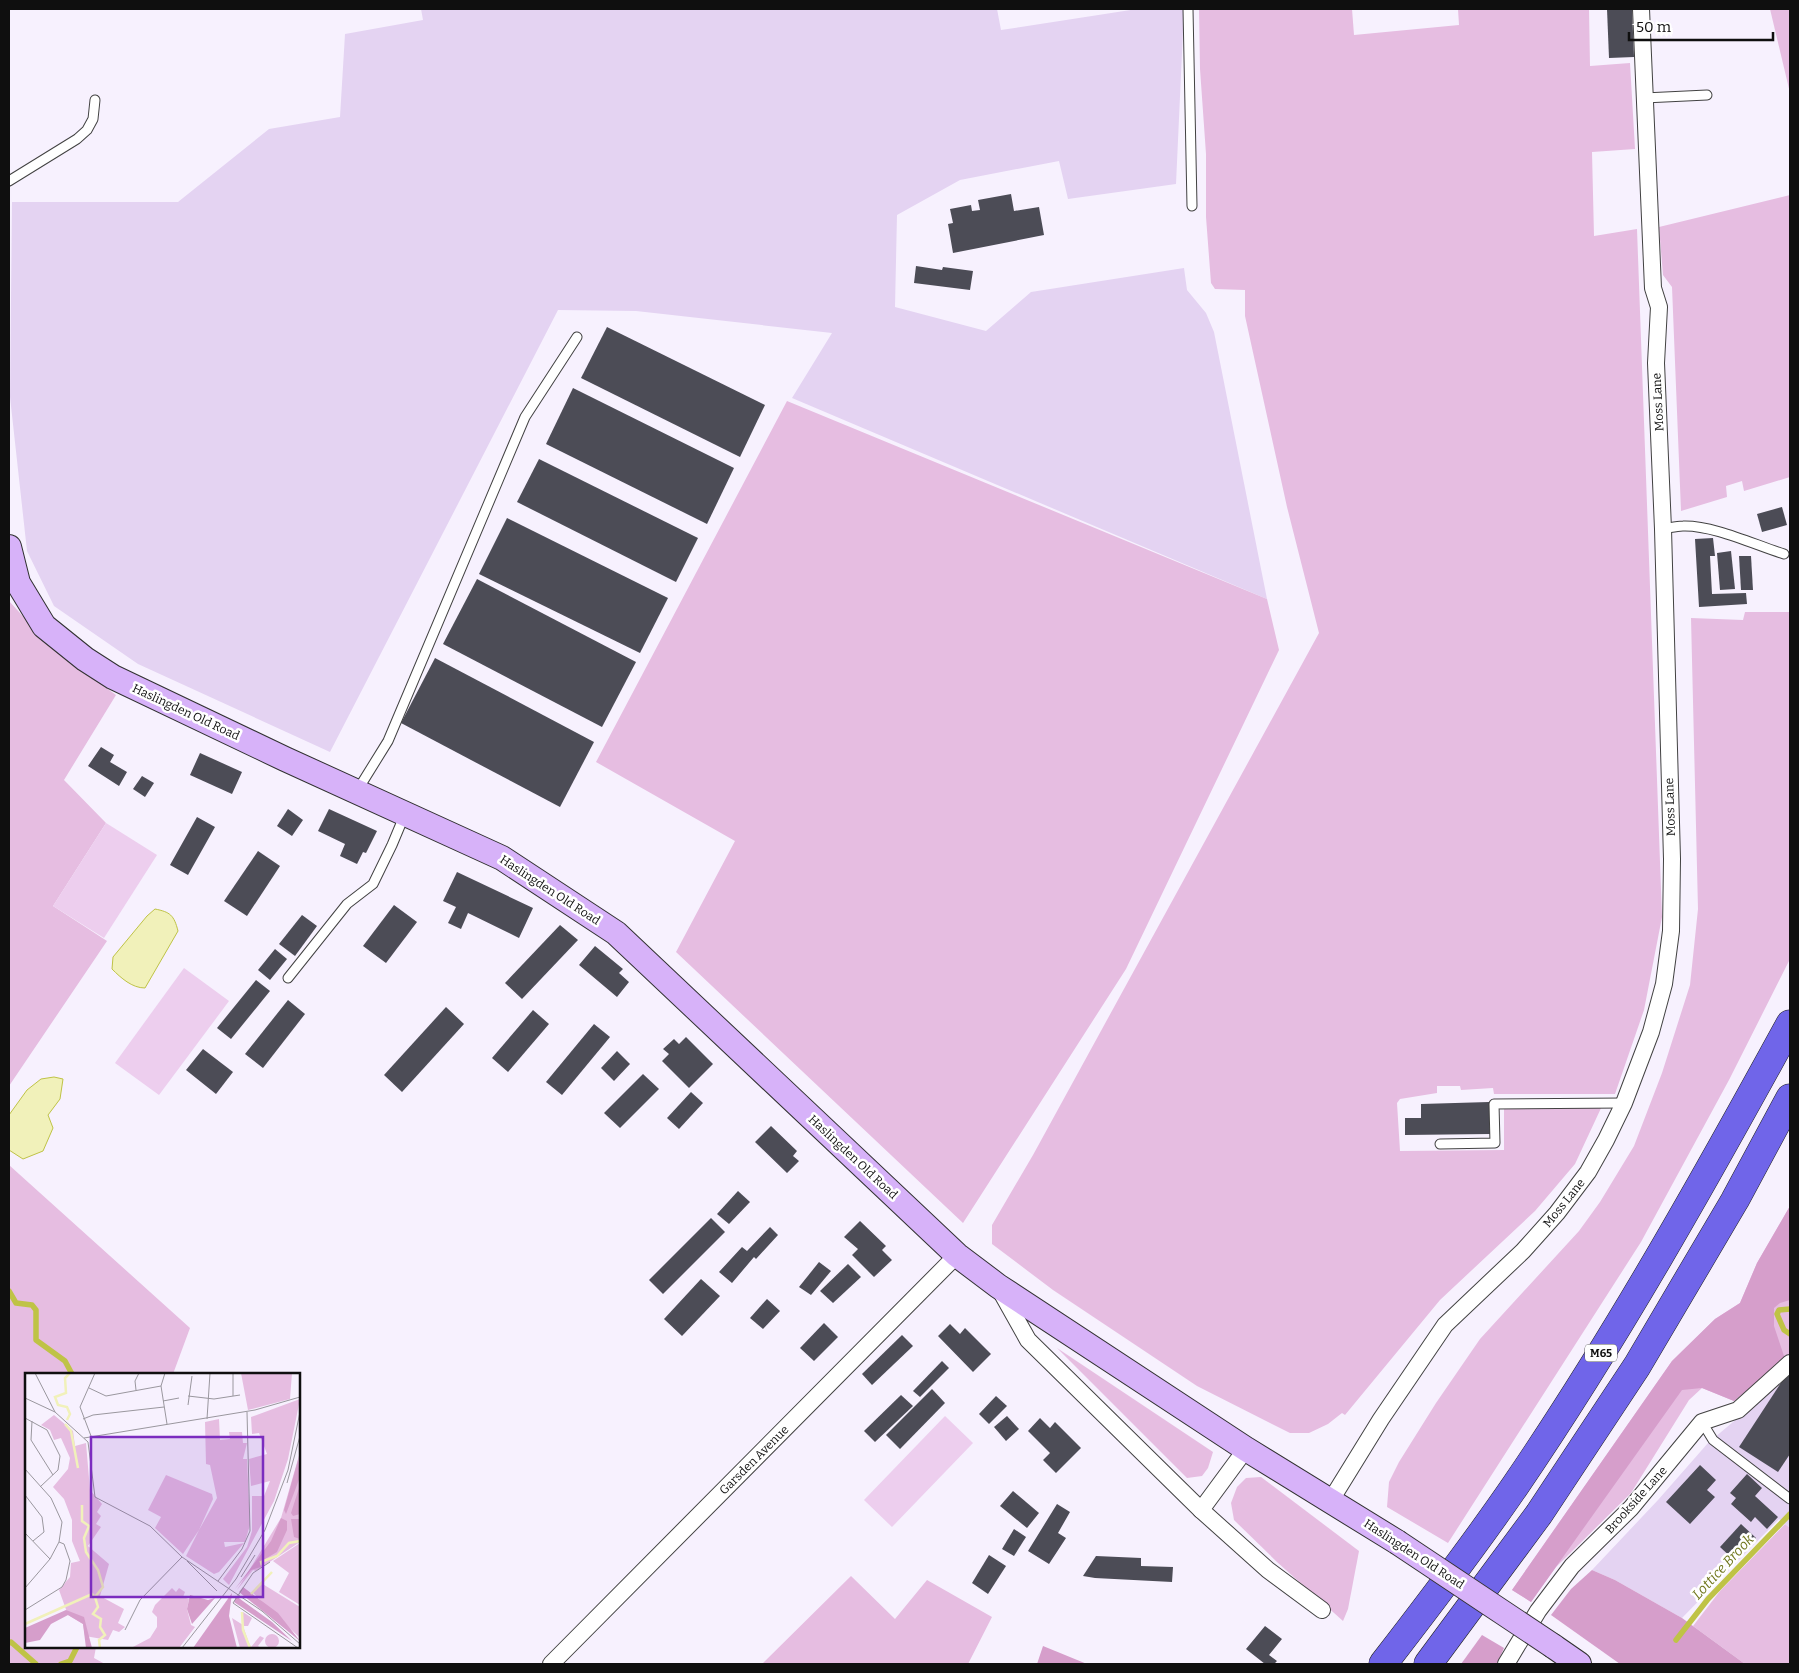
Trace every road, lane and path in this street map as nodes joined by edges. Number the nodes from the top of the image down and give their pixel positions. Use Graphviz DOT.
graph roads {
  1 [pos="1188,9"];
  2 [pos="1641,9"];
  3 [pos="1707,95"];
  4 [pos="1644,98"];
  5 [pos="95,100"];
  6 [pos="9,181"];
  7 [pos="1192,206"];
  8 [pos="577,337"];
  9 [pos="1663,530"];
  10 [pos="9,548"];
  11 [pos="1784,554"];
  12 [pos="356,791"];
  13 [pos="405,813"];
  14 [pos="288,978"];
  15 [pos="1790,1024"];
  16 [pos="1790,1098"];
  17 [pos="1624,1103"];
  18 [pos="1440,1144"];
  19 [pos="957,1255"];
  20 [pos="998,1286"];
  21 [pos="1790,1364"];
  22 [pos="1702,1422"];
  23 [pos="1246,1449"];
  24 [pos="1790,1499"];
  25 [pos="1331,1500"];
  26 [pos="1201,1510"];
  27 [pos="1322,1610"];
  28 [pos="551,1664"];
  29 [pos="1383,1664"];
  30 [pos="1428,1664"];
  31 [pos="1506,1664"];
  32 [pos="1579,1664"];
  1 -- 7 [label="lane"];
  2 -- 4 [label="street, Moss Lane"];
  3 -- 4 [label="lane"];
  4 -- 9 [label="street, Moss Lane"];
  5 -- 6 [label="lane"];
  8 -- 12 [label="lane"];
  9 -- 11 [label="lane"];
  9 -- 17 [label="street, Moss Lane"];
  10 -- 12 [label="main road, Haslingden Old Road"];
  12 -- 13 [label="main road, Haslingden Old Road"];
  13 -- 14 [label="lane"];
  13 -- 19 [label="main road, Haslingden Old Road"];
  15 -- 29 [label="highway, M65"];
  16 -- 30 [label="highway"];
  17 -- 18 [label="lane"];
  17 -- 25 [label="street, Moss Lane"];
  19 -- 20 [label="main road, Haslingden Old Road"];
  19 -- 28 [label="street, Garsden Avenue"];
  20 -- 23 [label="main road, Haslingden Old Road"];
  20 -- 26 [label="street, Haslingden Old Road"];
  21 -- 22 [label="street"];
  22 -- 24 [label="lane"];
  22 -- 31 [label="street, Brookside Lane"];
  23 -- 25 [label="main road, Haslingden Old Road"];
  23 -- 26 [label="street"];
  25 -- 32 [label="main road, Haslingden Old Road, bridge"];
  26 -- 27 [label="street, Haslingden Old Road"];
}
